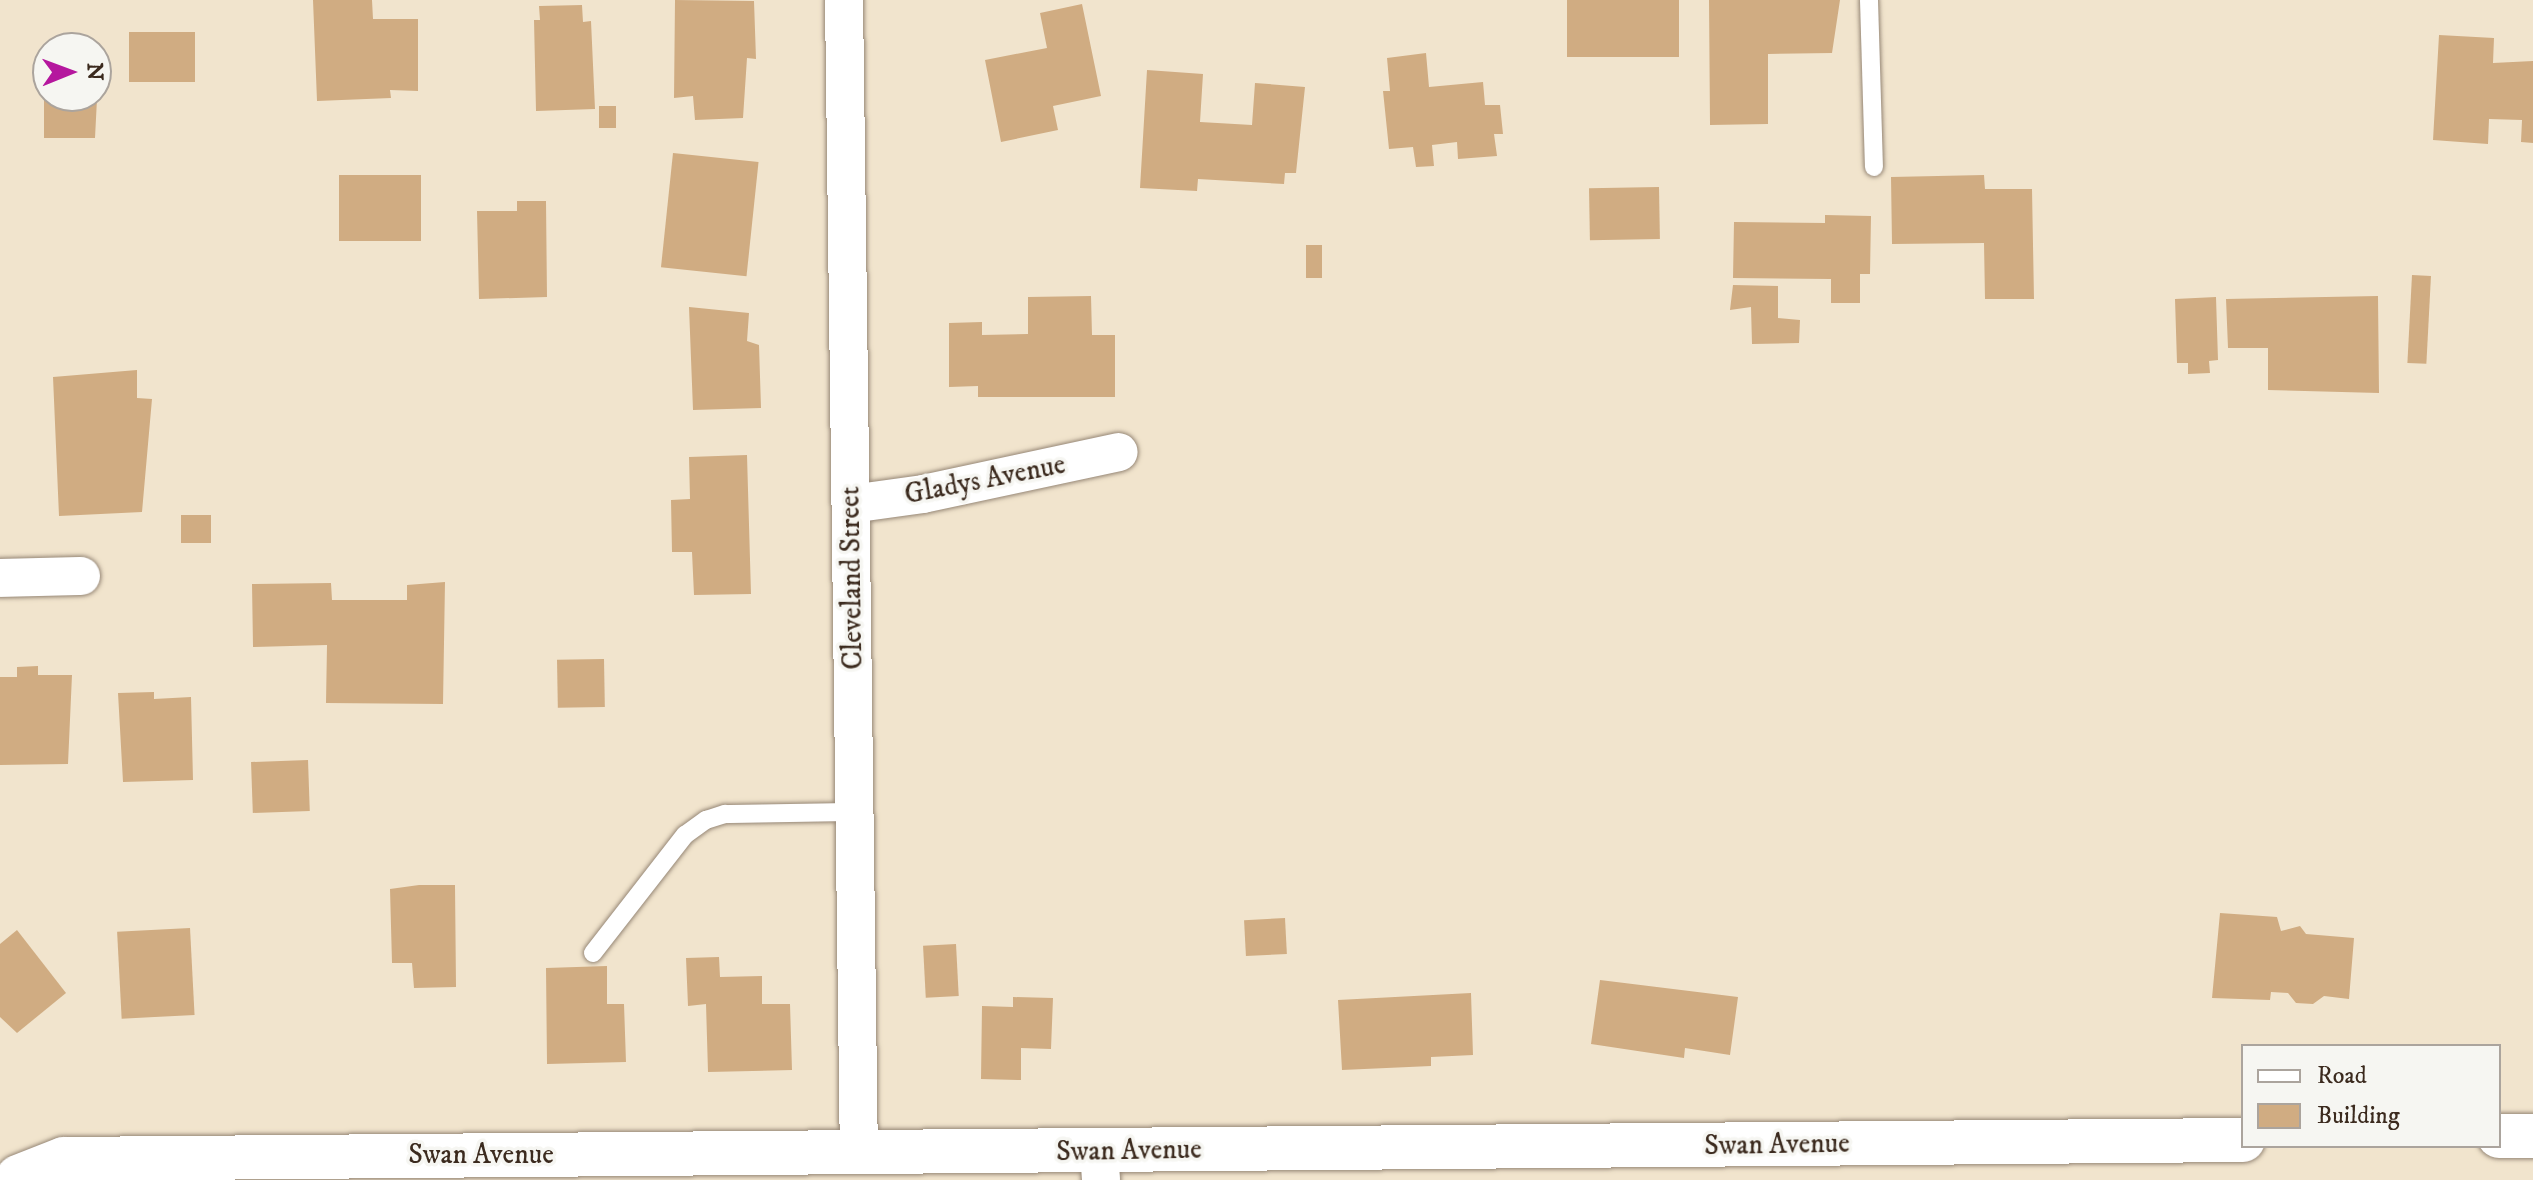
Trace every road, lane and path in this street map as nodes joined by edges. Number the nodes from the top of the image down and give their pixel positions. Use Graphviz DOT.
graph roads {
  1 [pos="844,0"];
  2 [pos="1869,0"];
  3 [pos="1874,167"];
  4 [pos="1119,452"];
  5 [pos="851,504"];
  6 [pos="81,576"];
  7 [pos="0,578"];
  8 [pos="855,812"];
  9 [pos="593,953"];
  10 [pos="2501,1136"];
  11 [pos="2533,1136"];
  12 [pos="2241,1140"];
  13 [pos="859,1155"];
  14 [pos="1100,1166"];
  15 [pos="13,1171"];
  1 -- 5 [label="street, Cleveland Street"];
  2 -- 3 [label="lane"];
  4 -- 5 [label="street, Gladys Avenue"];
  5 -- 8 [label="street, Cleveland Street"];
  6 -- 7 [label="street"];
  8 -- 9 [label="lane"];
  8 -- 13 [label="street, Cleveland Street"];
  10 -- 11 [label="street"];
  12 -- 14 [label="street, Swan Avenue"];
  13 -- 14 [label="street, Swan Avenue"];
  13 -- 15 [label="street, Swan Avenue"];
}
